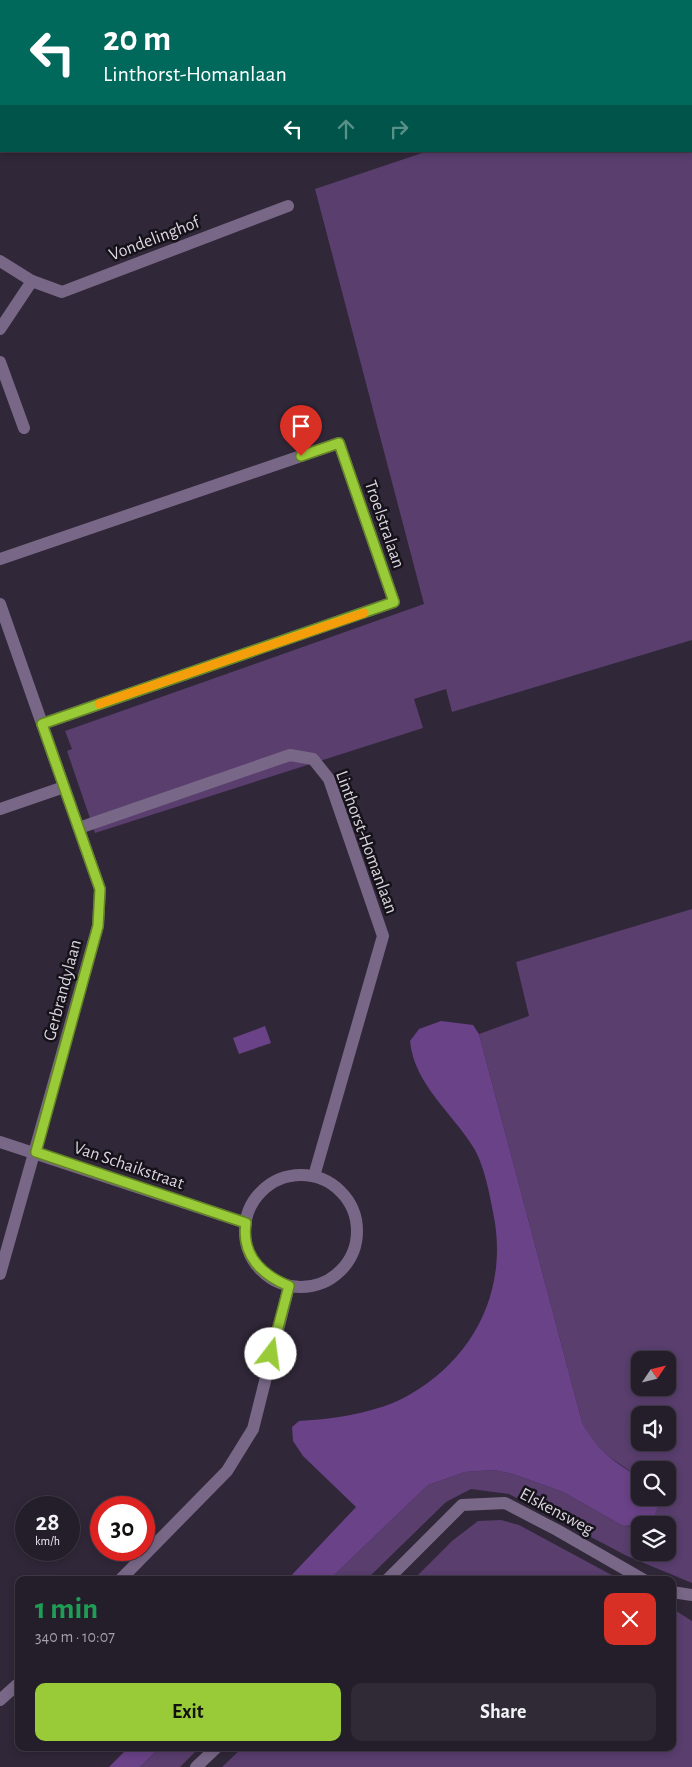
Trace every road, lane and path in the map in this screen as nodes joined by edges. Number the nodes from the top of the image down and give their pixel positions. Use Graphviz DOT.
graph roads {
  1 [pos="288,206"];
  2 [pos="0,261"];
  3 [pos="32,281"];
  4 [pos="0,329"];
  5 [pos="0,362"];
  6 [pos="24,428"];
  7 [pos="0,559"];
  8 [pos="0,604"];
  9 [pos="42,724"];
  10 [pos="64,786"];
  11 [pos="0,809"];
  12 [pos="79,828"];
  13 [pos="0,1142"];
  14 [pos="36,1152"];
  15 [pos="314,1176"];
  16 [pos="246,1223"];
  17 [pos="0,1274"];
  18 [pos="289,1286"];
  19 [pos="124,1576"];
  20 [pos="391,1576"];
  21 [pos="637,1576"];
  22 [pos="676,1593"];
  23 [pos="691,1599"];
  24 [pos="15,1687"];
  25 [pos="0,1700"];
  26 [pos="213,1751"];
  27 [pos="196,1767"];
  1 -- 3 [label="street, Vondelinghof"];
  2 -- 3 [label="street, Vondelinghof"];
  3 -- 4 [label="street"];
  5 -- 6 [label="street"];
  7 -- 9 [label="street, Troelstralaan"];
  8 -- 9 [label="street, Gerbrandylaan"];
  9 -- 10 [label="street, Gerbrandylaan"];
  10 -- 11 [label="street"];
  10 -- 12 [label="street, Gerbrandylaan"];
  12 -- 14 [label="street, Gerbrandylaan"];
  12 -- 15 [label="street, Linthorst-Homanlaan"];
  13 -- 14 [label="street, Van Schaikstraat"];
  14 -- 16 [label="street, Van Schaikstraat"];
  14 -- 17 [label="street, Gerbrandylaan"];
  15 -- 16 [label="street"];
  15 -- 18 [label="street"];
  16 -- 18 [label="street"];
  18 -- 19 [label="street"];
  20 -- 21 [label="street, Elskensweg"];
  22 -- 23 [label="street"];
  24 -- 25 [label="street"];
  26 -- 27 [label="street"];
}
